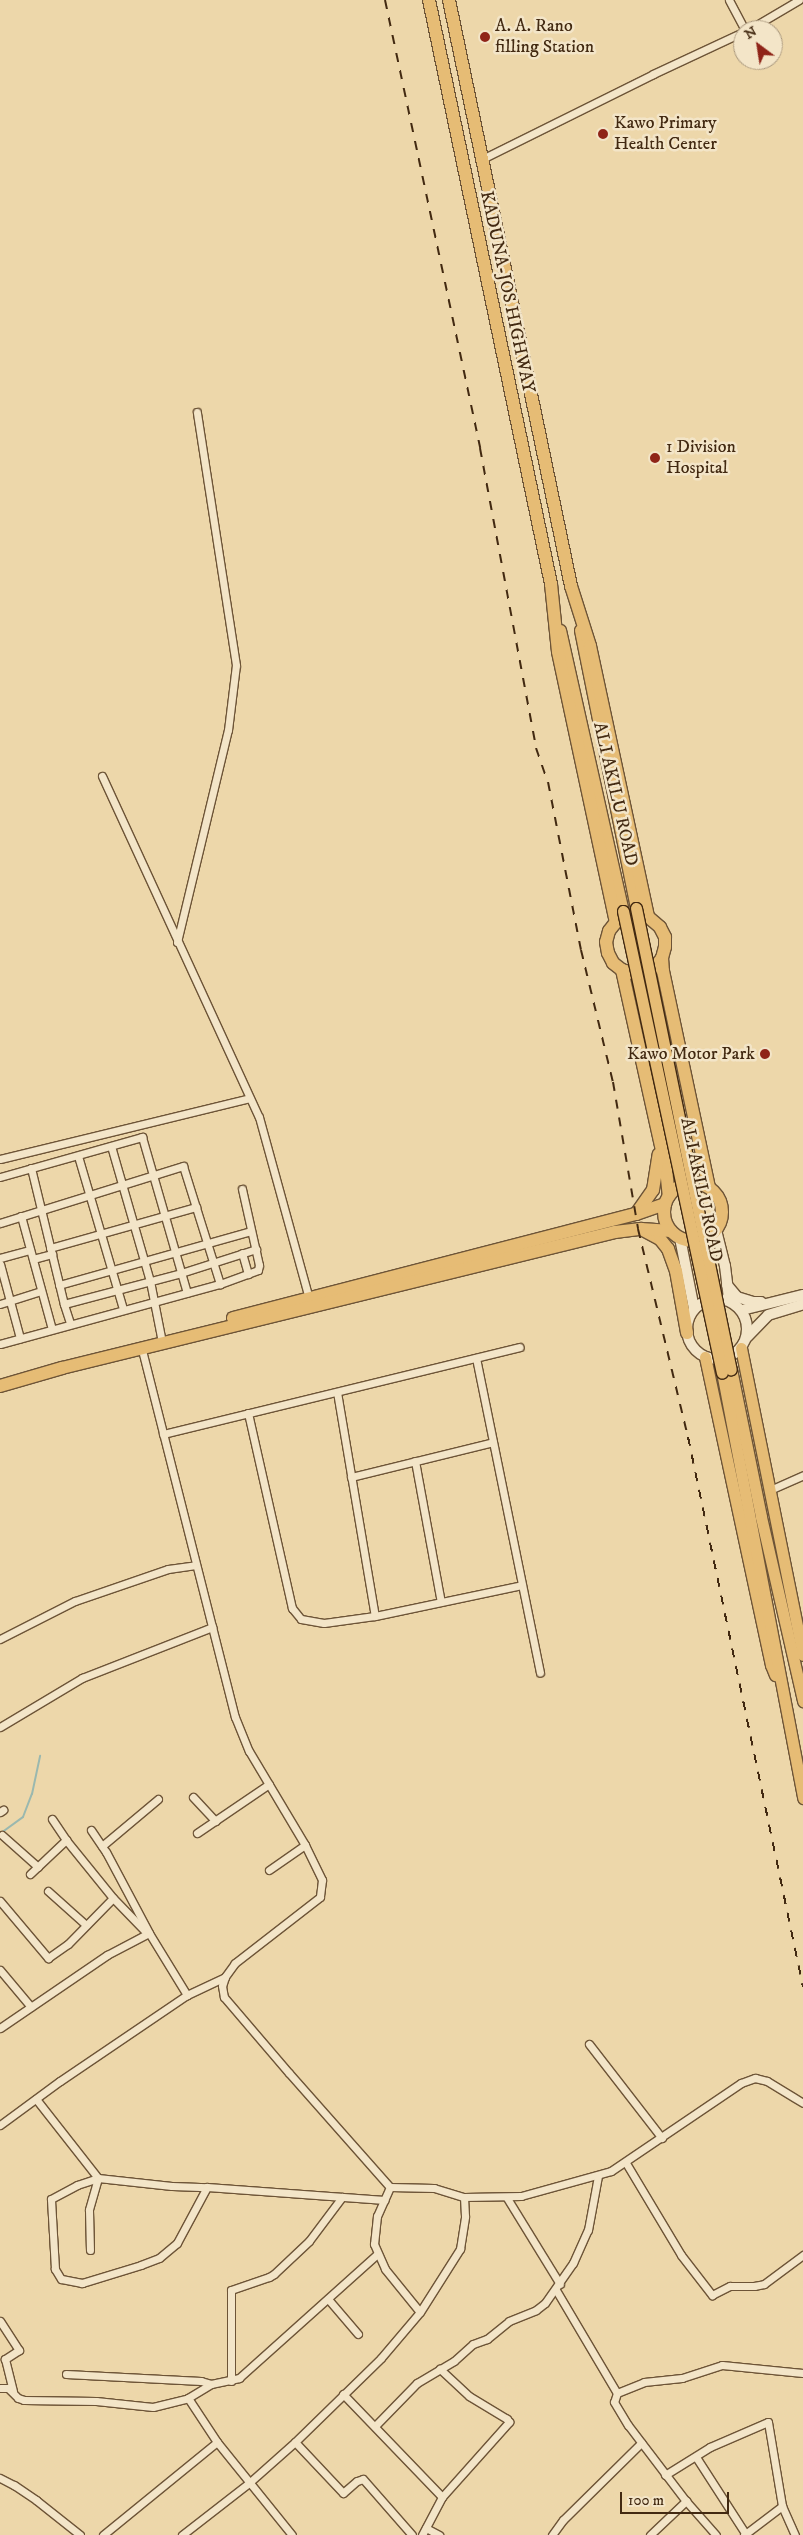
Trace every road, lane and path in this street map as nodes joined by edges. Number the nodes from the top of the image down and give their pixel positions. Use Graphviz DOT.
graph roads {
  1 [pos="429,0"];
  2 [pos="449,0"];
  3 [pos="729,0"];
  4 [pos="799,0"];
  5 [pos="739,20"];
  6 [pos="764,20"];
  7 [pos="733,37"];
  8 [pos="482,159"];
  9 [pos="197,412"];
  10 [pos="570,583"];
  11 [pos="551,588"];
  12 [pos="102,776"];
  13 [pos="648,917"];
  14 [pos="616,922"];
  15 [pos="177,942"];
  16 [pos="662,958"];
  17 [pos="622,970"];
  18 [pos="250,1098"];
  19 [pos="111,1146"];
  20 [pos="661,1147"];
  21 [pos="78,1156"];
  22 [pos="0,1159"];
  23 [pos="31,1168"];
  24 [pos="154,1174"];
  25 [pos="0,1176"];
  26 [pos="122,1185"];
  27 [pos="709,1188"];
  28 [pos="242,1189"];
  29 [pos="89,1194"];
  30 [pos="667,1200"];
  31 [pos="196,1207"];
  32 [pos="41,1209"];
  33 [pos="636,1214"];
  34 [pos="21,1216"];
  35 [pos="165,1216"];
  36 [pos="0,1223"];
  37 [pos="134,1225"];
  38 [pos="641,1228"];
  39 [pos="716,1230"];
  40 [pos="251,1231"];
  41 [pos="101,1234"];
  42 [pos="676,1235"];
  43 [pos="208,1244"];
  44 [pos="256,1249"];
  45 [pos="30,1250"];
  46 [pos="51,1251"];
  47 [pos="242,1253"];
  48 [pos="176,1254"];
  49 [pos="0,1258"];
  50 [pos="33,1260"];
  51 [pos="144,1262"];
  52 [pos="214,1262"];
  53 [pos="0,1264"];
  54 [pos="112,1270"];
  55 [pos="181,1273"];
  56 [pos="248,1274"];
  57 [pos="150,1281"];
  58 [pos="220,1284"];
  59 [pos="59,1285"];
  60 [pos="727,1285"];
  61 [pos="117,1290"];
  62 [pos="41,1291"];
  63 [pos="187,1293"];
  64 [pos="803,1295"];
  65 [pos="309,1299"];
  66 [pos="154,1300"];
  67 [pos="729,1300"];
  68 [pos="10,1301"];
  69 [pos="780,1301"];
  70 [pos="0,1304"];
  71 [pos="64,1304"];
  72 [pos="803,1304"];
  73 [pos="123,1309"];
  74 [pos="694,1309"];
  75 [pos="742,1310"];
  76 [pos="70,1324"];
  77 [pos="52,1329"];
  78 [pos="686,1333"];
  79 [pos="161,1337"];
  80 [pos="747,1337"];
  81 [pos="20,1338"];
  82 [pos="0,1344"];
  83 [pos="520,1347"];
  84 [pos="741,1348"];
  85 [pos="142,1350"];
  86 [pos="705,1357"];
  87 [pos="476,1358"];
  88 [pos="727,1371"];
  89 [pos="0,1378"];
  90 [pos="0,1386"];
  91 [pos="337,1392"];
  92 [pos="248,1413"];
  93 [pos="163,1434"];
  94 [pos="493,1442"];
  95 [pos="415,1461"];
  96 [pos="803,1475"];
  97 [pos="351,1477"];
  98 [pos="770,1490"];
  99 [pos="196,1565"];
  100 [pos="522,1585"];
  101 [pos="441,1602"];
  102 [pos="375,1616"];
  103 [pos="212,1628"];
  104 [pos="0,1639"];
  105 [pos="803,1656"];
  106 [pos="540,1673"];
  107 [pos="800,1687"];
  108 [pos="784,1692"];
  109 [pos="803,1701"];
  110 [pos="0,1727"];
  111 [pos="269,1784"];
  112 [pos="193,1797"];
  113 [pos="803,1798"];
  114 [pos="158,1799"];
  115 [pos="52,1819"];
  116 [pos="215,1821"];
  117 [pos="91,1830"];
  118 [pos="198,1833"];
  119 [pos="2,1835"];
  120 [pos="66,1840"];
  121 [pos="305,1845"];
  122 [pos="102,1846"];
  123 [pos="38,1867"];
  124 [pos="269,1870"];
  125 [pos="30,1874"];
  126 [pos="48,1891"];
  127 [pos="114,1898"];
  128 [pos="0,1901"];
  129 [pos="86,1924"];
  130 [pos="147,1932"];
  131 [pos="0,1970"];
  132 [pos="225,1977"];
  133 [pos="187,1995"];
  134 [pos="31,2007"];
  135 [pos="0,2028"];
  136 [pos="589,2044"];
  137 [pos="36,2098"];
  138 [pos="803,2103"];
  139 [pos="0,2125"];
  140 [pos="662,2138"];
  141 [pos="626,2162"];
  142 [pos="598,2176"];
  143 [pos="98,2178"];
  144 [pos="207,2187"];
  145 [pos="390,2187"];
  146 [pos="342,2197"];
  147 [pos="464,2197"];
  148 [pos="507,2198"];
  149 [pos="384,2200"];
  150 [pos="90,2250"];
  151 [pos="377,2254"];
  152 [pos="803,2255"];
  153 [pos="558,2287"];
  154 [pos="328,2300"];
  155 [pos="420,2312"];
  156 [pos="0,2321"];
  157 [pos="358,2334"];
  158 [pos="440,2369"];
  159 [pos="803,2373"];
  160 [pos="66,2374"];
  161 [pos="231,2381"];
  162 [pos="211,2384"];
  163 [pos="0,2388"];
  164 [pos="13,2391"];
  165 [pos="617,2393"];
  166 [pos="344,2394"];
  167 [pos="188,2398"];
  168 [pos="375,2426"];
  169 [pos="217,2442"];
  170 [pos="294,2442"];
  171 [pos="641,2443"];
  172 [pos="696,2457"];
  173 [pos="666,2475"];
  174 [pos="1,2479"];
  175 [pos="250,2482"];
  176 [pos="442,2497"];
  177 [pos="686,2501"];
  178 [pos="782,2506"];
  179 [pos="424,2532"];
  180 [pos="744,2534"];
  181 [pos="80,2535"];
  182 [pos="103,2535"];
  183 [pos="182,2535"];
  184 [pos="292,2535"];
  185 [pos="412,2535"];
  186 [pos="439,2535"];
  187 [pos="552,2535"];
  188 [pos="650,2535"];
  189 [pos="716,2535"];
  190 [pos="795,2535"];
  1 -- 11 [label="highway, KADUNA-JOS HIGHWAY"];
  2 -- 8 [label="highway, KADUNA-JOS HIGHWAY"];
  3 -- 5 [label="street"];
  4 -- 6 [label="street"];
  7 -- 8 [label="street"];
  8 -- 10 [label="highway, KADUNA-JOS HIGHWAY"];
  9 -- 15 [label="street"];
  10 -- 11 [label="highway"];
  10 -- 13 [label="highway, KADUNA-JOS HIGHWAY"];
  10 -- 88 [label="main road, ALI AKILU ROAD, bridge"];
  11 -- 14 [label="highway, KADUNA-JOS HIGHWAY"];
  11 -- 88 [label="main road, ALI AKILU ROAD, bridge"];
  12 -- 15 [label="street"];
  13 -- 14 [label="highway"];
  13 -- 16 [label="highway"];
  14 -- 17 [label="highway"];
  15 -- 18 [label="street"];
  16 -- 17 [label="highway"];
  16 -- 27 [label="highway"];
  17 -- 20 [label="highway"];
  18 -- 22 [label="street"];
  18 -- 65 [label="street"];
  19 -- 21 [label="street"];
  19 -- 24 [label="street"];
  19 -- 26 [label="street"];
  20 -- 30 [label="highway"];
  20 -- 33 [label="highway"];
  21 -- 23 [label="street"];
  21 -- 29 [label="street"];
  23 -- 25 [label="street"];
  23 -- 32 [label="street"];
  24 -- 26 [label="street"];
  24 -- 31 [label="street"];
  24 -- 35 [label="street"];
  26 -- 29 [label="street"];
  26 -- 37 [label="street"];
  27 -- 30 [label="highway"];
  27 -- 39 [label="highway"];
  28 -- 40 [label="street"];
  29 -- 32 [label="street"];
  29 -- 41 [label="street"];
  30 -- 33 [label="highway"];
  30 -- 42 [label="highway"];
  31 -- 35 [label="street"];
  31 -- 43 [label="street"];
  32 -- 34 [label="street"];
  32 -- 46 [label="street"];
  33 -- 65 [label="highway"];
  34 -- 36 [label="street"];
  34 -- 45 [label="street"];
  35 -- 37 [label="street"];
  35 -- 48 [label="street"];
  37 -- 41 [label="street"];
  37 -- 51 [label="street"];
  38 -- 42 [label="highway"];
  38 -- 78 [label="highway"];
  38 -- 85 [label="highway"];
  39 -- 42 [label="highway"];
  39 -- 60 [label="main road"];
  40 -- 43 [label="street"];
  40 -- 44 [label="street"];
  41 -- 46 [label="street"];
  41 -- 54 [label="street"];
  42 -- 74 [label="main road"];
  43 -- 48 [label="street"];
  43 -- 52 [label="street"];
  44 -- 47 [label="street"];
  44 -- 56 [label="street"];
  45 -- 49 [label="street"];
  45 -- 50 [label="street"];
  46 -- 50 [label="street"];
  46 -- 59 [label="street"];
  47 -- 52 [label="street"];
  47 -- 56 [label="street"];
  48 -- 51 [label="street"];
  48 -- 55 [label="street"];
  50 -- 62 [label="street"];
  51 -- 54 [label="street"];
  51 -- 57 [label="street"];
  52 -- 55 [label="street"];
  52 -- 58 [label="street"];
  53 -- 68 [label="street"];
  54 -- 59 [label="street"];
  54 -- 61 [label="street"];
  55 -- 57 [label="street"];
  55 -- 63 [label="street"];
  56 -- 58 [label="street"];
  57 -- 61 [label="street"];
  57 -- 66 [label="street"];
  58 -- 63 [label="street"];
  59 -- 71 [label="street"];
  60 -- 67 [label="main road"];
  60 -- 69 [label="main road"];
  61 -- 71 [label="street"];
  61 -- 73 [label="street"];
  62 -- 68 [label="street"];
  62 -- 77 [label="street"];
  63 -- 66 [label="street"];
  64 -- 69 [label="main road"];
  65 -- 79 [label="highway"];
  66 -- 73 [label="street"];
  66 -- 79 [label="street"];
  67 -- 74 [label="main road"];
  67 -- 75 [label="main road"];
  68 -- 70 [label="street"];
  68 -- 81 [label="street"];
  69 -- 75 [label="main road"];
  71 -- 76 [label="street"];
  72 -- 80 [label="main road"];
  73 -- 76 [label="street"];
  74 -- 78 [label="main road"];
  75 -- 80 [label="main road"];
  76 -- 77 [label="street"];
  77 -- 81 [label="street"];
  78 -- 86 [label="main road"];
  79 -- 89 [label="highway"];
  80 -- 84 [label="main road"];
  81 -- 82 [label="street"];
  83 -- 87 [label="street"];
  84 -- 86 [label="main road"];
  84 -- 98 [label="main road"];
  85 -- 90 [label="highway"];
  85 -- 93 [label="street"];
  86 -- 108 [label="main road"];
  87 -- 91 [label="street"];
  87 -- 94 [label="street"];
  88 -- 107 [label="main road, ALI AKILU ROAD"];
  88 -- 108 [label="main road, ALI AKILU ROAD"];
  91 -- 92 [label="street"];
  91 -- 97 [label="street"];
  92 -- 93 [label="street"];
  92 -- 102 [label="street"];
  93 -- 99 [label="street"];
  94 -- 95 [label="street"];
  94 -- 100 [label="street"];
  95 -- 97 [label="street"];
  95 -- 101 [label="street"];
  96 -- 98 [label="street"];
  97 -- 102 [label="street"];
  98 -- 105 [label="main road"];
  99 -- 103 [label="street"];
  99 -- 104 [label="street"];
  100 -- 101 [label="street"];
  100 -- 106 [label="street"];
  101 -- 102 [label="street"];
  103 -- 110 [label="street"];
  103 -- 111 [label="street"];
  105 -- 107 [label="main road"];
  107 -- 109 [label="main road, ALI AKILU ROAD"];
  108 -- 113 [label="main road, ALI AKILU ROAD"];
  111 -- 116 [label="street"];
  111 -- 121 [label="street"];
  112 -- 116 [label="street"];
  114 -- 122 [label="street"];
  115 -- 120 [label="street"];
  116 -- 118 [label="street"];
  117 -- 122 [label="street"];
  119 -- 123 [label="street"];
  120 -- 123 [label="street"];
  120 -- 127 [label="street"];
  121 -- 124 [label="street"];
  121 -- 132 [label="street"];
  122 -- 130 [label="street"];
  123 -- 125 [label="street"];
  126 -- 129 [label="street"];
  127 -- 129 [label="street"];
  127 -- 130 [label="street"];
  128 -- 129 [label="street"];
  130 -- 133 [label="street"];
  130 -- 134 [label="street"];
  131 -- 134 [label="street"];
  132 -- 133 [label="street"];
  132 -- 145 [label="street"];
  133 -- 137 [label="street"];
  134 -- 135 [label="street"];
  136 -- 140 [label="street"];
  137 -- 139 [label="street"];
  137 -- 143 [label="street"];
  138 -- 140 [label="street"];
  140 -- 141 [label="street"];
  141 -- 142 [label="street"];
  141 -- 152 [label="street"];
  142 -- 148 [label="street"];
  142 -- 153 [label="street"];
  143 -- 144 [label="street"];
  143 -- 144 [label="street"];
  143 -- 150 [label="street"];
  144 -- 146 [label="street"];
  145 -- 147 [label="street"];
  145 -- 149 [label="street"];
  146 -- 149 [label="street"];
  146 -- 161 [label="street"];
  147 -- 148 [label="street"];
  147 -- 155 [label="street"];
  148 -- 153 [label="street"];
  149 -- 151 [label="street"];
  151 -- 154 [label="street"];
  151 -- 155 [label="street"];
  153 -- 158 [label="street"];
  153 -- 165 [label="street"];
  154 -- 157 [label="street"];
  154 -- 161 [label="street"];
  155 -- 166 [label="street"];
  156 -- 164 [label="street"];
  158 -- 168 [label="street"];
  158 -- 176 [label="street"];
  159 -- 165 [label="street"];
  160 -- 162 [label="street"];
  161 -- 162 [label="street"];
  162 -- 167 [label="street"];
  163 -- 164 [label="street"];
  164 -- 167 [label="street"];
  165 -- 171 [label="street"];
  166 -- 168 [label="street"];
  166 -- 170 [label="street"];
  167 -- 169 [label="street"];
  168 -- 176 [label="street"];
  169 -- 175 [label="street"];
  169 -- 182 [label="street"];
  170 -- 175 [label="street"];
  170 -- 185 [label="street"];
  171 -- 173 [label="street"];
  171 -- 187 [label="street"];
  172 -- 173 [label="street"];
  172 -- 178 [label="street"];
  172 -- 180 [label="street"];
  173 -- 177 [label="street"];
  174 -- 181 [label="street"];
  175 -- 183 [label="street"];
  175 -- 184 [label="street"];
  176 -- 179 [label="street"];
  177 -- 188 [label="street"];
  177 -- 189 [label="street"];
  178 -- 180 [label="street"];
  178 -- 190 [label="street"];
  179 -- 186 [label="street"];
}
